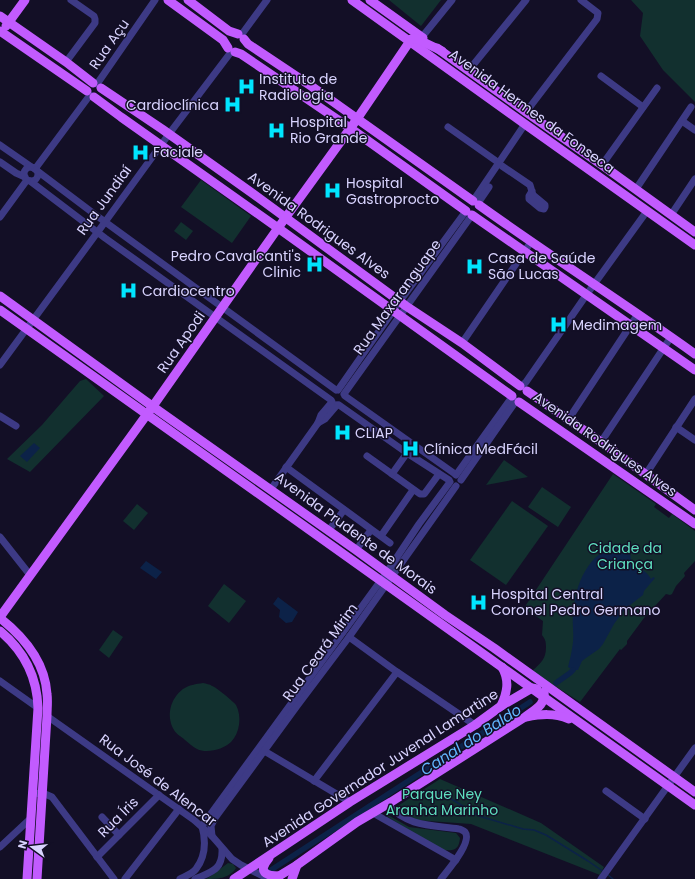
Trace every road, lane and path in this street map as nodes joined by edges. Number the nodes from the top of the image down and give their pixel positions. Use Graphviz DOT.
graph roads {
  1 [pos="25,0"];
  2 [pos="71,0"];
  3 [pos="155,0"];
  4 [pos="168,0"];
  5 [pos="188,0"];
  6 [pos="267,0"];
  7 [pos="352,0"];
  8 [pos="370,0"];
  9 [pos="452,0"];
  10 [pos="526,0"];
  11 [pos="581,0"];
  12 [pos="0,16"];
  13 [pos="9,22"];
  14 [pos="1,32"];
  15 [pos="241,36"];
  16 [pos="422,38"];
  17 [pos="410,41"];
  18 [pos="49,50"];
  19 [pos="231,51"];
  20 [pos="442,51"];
  21 [pos="42,60"];
  22 [pos="66,62"];
  23 [pos="284,68"];
  24 [pos="469,70"];
  25 [pos="602,76"];
  26 [pos="276,79"];
  27 [pos="97,85"];
  28 [pos="657,88"];
  29 [pos="90,94"];
  30 [pos="128,106"];
  31 [pos="643,107"];
  32 [pos="691,107"];
  33 [pos="526,112"];
  34 [pos="121,117"];
  35 [pos="357,119"];
  36 [pos="682,121"];
  37 [pos="527,126"];
  38 [pos="448,127"];
  39 [pos="350,128"];
  40 [pos="695,130"];
  41 [pos="168,134"];
  42 [pos="566,141"];
  43 [pos="0,145"];
  44 [pos="160,145"];
  45 [pos="560,149"];
  46 [pos="0,162"];
  47 [pos="210,164"];
  48 [pos="501,164"];
  49 [pos="602,165"];
  50 [pos="35,169"];
  51 [pos="202,174"];
  52 [pos="27,179"];
  53 [pos="695,179"];
  54 [pos="244,188"];
  55 [pos="636,189"];
  56 [pos="532,191"];
  57 [pos="236,198"];
  58 [pos="476,202"];
  59 [pos="647,211"];
  60 [pos="469,213"];
  61 [pos="671,215"];
  62 [pos="0,217"];
  63 [pos="286,218"];
  64 [pos="105,222"];
  65 [pos="278,228"];
  66 [pos="97,232"];
  67 [pos="695,232"];
  68 [pos="531,242"];
  69 [pos="695,245"];
  70 [pos="326,247"];
  71 [pos="525,251"];
  72 [pos="318,257"];
  73 [pos="165,265"];
  74 [pos="356,269"];
  75 [pos="157,275"];
  76 [pos="348,279"];
  77 [pos="594,284"];
  78 [pos="587,294"];
  79 [pos="0,296"];
  80 [pos="403,303"];
  81 [pos="223,308"];
  82 [pos="0,310"];
  83 [pos="396,313"];
  84 [pos="638,314"];
  85 [pos="216,317"];
  86 [pos="33,320"];
  87 [pos="630,325"];
  88 [pos="26,329"];
  89 [pos="671,337"];
  90 [pos="454,338"];
  91 [pos="462,343"];
  92 [pos="664,348"];
  93 [pos="446,349"];
  94 [pos="284,352"];
  95 [pos="695,354"];
  96 [pos="455,355"];
  97 [pos="277,361"];
  98 [pos="0,365"];
  99 [pos="695,370"];
  100 [pos="524,386"];
  101 [pos="341,392"];
  102 [pos="515,399"];
  103 [pos="695,399"];
  104 [pos="335,403"];
  105 [pos="152,406"];
  106 [pos="146,415"];
  107 [pos="0,416"];
  108 [pos="570,421"];
  109 [pos="16,426"];
  110 [pos="676,427"];
  111 [pos="564,433"];
  112 [pos="695,440"];
  113 [pos="601,442"];
  114 [pos="407,453"];
  115 [pos="367,456"];
  116 [pos="239,466"];
  117 [pos="286,467"];
  118 [pos="392,474"];
  119 [pos="439,474"];
  120 [pos="646,474"];
  121 [pos="232,475"];
  122 [pos="454,480"];
  123 [pos="655,481"];
  124 [pos="271,489"];
  125 [pos="413,490"];
  126 [pos="649,491"];
  127 [pos="344,510"];
  128 [pos="695,510"];
  129 [pos="304,512"];
  130 [pos="297,521"];
  131 [pos="695,524"];
  132 [pos="329,530"];
  133 [pos="371,530"];
  134 [pos="381,536"];
  135 [pos="0,537"];
  136 [pos="390,543"];
  137 [pos="356,550"];
  138 [pos="389,574"];
  139 [pos="30,575"];
  140 [pos="383,583"];
  141 [pos="417,607"];
  142 [pos="445,615"];
  143 [pos="0,617"];
  144 [pos="0,631"];
  145 [pos="348,637"];
  146 [pos="502,667"];
  147 [pos="397,672"];
  148 [pos="534,677"];
  149 [pos="0,681"];
  150 [pos="532,688"];
  151 [pos="544,694"];
  152 [pos="501,706"];
  153 [pos="573,706"];
  154 [pos="38,708"];
  155 [pos="47,716"];
  156 [pos="525,717"];
  157 [pos="475,725"];
  158 [pos="585,727"];
  159 [pos="40,747"];
  160 [pos="695,748"];
  161 [pos="261,750"];
  162 [pos="674,778"];
  163 [pos="314,780"];
  164 [pos="668,786"];
  165 [pos="606,791"];
  166 [pos="695,792"];
  167 [pos="32,793"];
  168 [pos="42,794"];
  169 [pos="159,795"];
  170 [pos="350,802"];
  171 [pos="387,804"];
  172 [pos="695,805"];
  173 [pos="179,809"];
  174 [pos="373,813"];
  175 [pos="102,817"];
  176 [pos="30,819"];
  177 [pos="645,819"];
  178 [pos="202,826"];
  179 [pos="119,836"];
  180 [pos="212,836"];
  181 [pos="29,846"];
  182 [pos="0,847"];
  183 [pos="39,847"];
  184 [pos="222,849"];
  185 [pos="274,853"];
  186 [pos="97,857"];
  187 [pos="456,860"];
  188 [pos="199,863"];
  189 [pos="297,865"];
  190 [pos="250,869"];
  191 [pos="210,873"];
  192 [pos="277,878"];
  193 [pos="601,878"];
  194 [pos="27,879"];
  195 [pos="37,879"];
  196 [pos="114,879"];
  197 [pos="125,879"];
  198 [pos="180,879"];
  199 [pos="195,879"];
  200 [pos="234,879"];
  201 [pos="270,879"];
  202 [pos="292,879"];
  203 [pos="441,879"];
  1 -- 13 [label="main road"];
  2 -- 22 [label="street"];
  3 -- 27 [label="street, Rua Açu"];
  4 -- 19 [label="main road"];
  5 -- 15 [label="main road"];
  6 -- 15 [label="street"];
  7 -- 17 [label="main road, Avenida Hermes da Fonseca"];
  8 -- 16 [label="main road, Avenida Hermes da Fonseca"];
  9 -- 16 [label="street"];
  10 -- 24 [label="street"];
  11 -- 33 [label="street"];
  12 -- 13 [label="main road, Avenida Rodrigues Alves"];
  13 -- 14 [label="main road"];
  13 -- 18 [label="main road, Avenida Rodrigues Alves"];
  14 -- 21 [label="main road, Avenida Rodrigues Alves"];
  15 -- 19 [label="main road"];
  15 -- 23 [label="main road"];
  16 -- 20 [label="main road, Avenida Hermes da Fonseca"];
  17 -- 20 [label="main road"];
  17 -- 35 [label="main road, Rua Apodi"];
  17 -- 37 [label="main road, Avenida Hermes da Fonseca"];
  18 -- 21 [label="main road"];
  18 -- 22 [label="main road, Avenida Rodrigues Alves"];
  19 -- 26 [label="main road"];
  19 -- 41 [label="street, Rua Jundiaí"];
  20 -- 24 [label="main road, Avenida Hermes da Fonseca"];
  21 -- 29 [label="main road, Avenida Rodrigues Alves"];
  22 -- 27 [label="main road, Avenida Rodrigues Alves"];
  23 -- 26 [label="main road"];
  23 -- 35 [label="main road"];
  24 -- 33 [label="main road, Avenida Hermes da Fonseca"];
  25 -- 31 [label="street"];
  26 -- 39 [label="main road"];
  27 -- 29 [label="main road"];
  27 -- 30 [label="main road, Avenida Rodrigues Alves"];
  28 -- 31 [label="street"];
  29 -- 34 [label="main road, Avenida Rodrigues Alves"];
  29 -- 50 [label="street"];
  30 -- 34 [label="main road"];
  30 -- 41 [label="main road, Avenida Rodrigues Alves"];
  31 -- 49 [label="street"];
  32 -- 36 [label="street"];
  33 -- 42 [label="main road, Avenida Hermes da Fonseca"];
  34 -- 44 [label="main road, Avenida Rodrigues Alves"];
  35 -- 39 [label="main road, Rua Apodi"];
  35 -- 58 [label="main road"];
  36 -- 40 [label="street"];
  36 -- 55 [label="street"];
  37 -- 45 [label="main road, Avenida Hermes da Fonseca"];
  37 -- 48 [label="street"];
  38 -- 48 [label="street"];
  39 -- 60 [label="main road"];
  39 -- 63 [label="main road, Rua Apodi"];
  41 -- 44 [label="street, Rua Jundiaí"];
  41 -- 47 [label="main road, Avenida Rodrigues Alves"];
  42 -- 45 [label="main road"];
  42 -- 49 [label="main road, Avenida Hermes da Fonseca"];
  43 -- 50 [label="street"];
  44 -- 51 [label="main road, Avenida Rodrigues Alves"];
  44 -- 64 [label="street, Rua Jundiaí"];
  45 -- 59 [label="main road, Avenida Hermes da Fonseca"];
  46 -- 52 [label="street"];
  47 -- 51 [label="main road"];
  47 -- 54 [label="main road, Avenida Rodrigues Alves"];
  48 -- 56 [label="street"];
  48 -- 58 [label="street"];
  49 -- 55 [label="main road, Avenida Hermes da Fonseca"];
  50 -- 52 [label="street"];
  50 -- 52 [label="street"];
  50 -- 64 [label="street"];
  51 -- 57 [label="main road, Avenida Rodrigues Alves"];
  52 -- 62 [label="street"];
  52 -- 66 [label="street"];
  53 -- 61 [label="street"];
  54 -- 57 [label="main road"];
  54 -- 63 [label="main road, Avenida Rodrigues Alves"];
  55 -- 61 [label="main road, Avenida Hermes da Fonseca"];
  57 -- 65 [label="main road, Avenida Rodrigues Alves"];
  58 -- 60 [label="main road"];
  58 -- 68 [label="main road"];
  59 -- 69 [label="main road, Avenida Hermes da Fonseca"];
  59 -- 77 [label="street"];
  60 -- 71 [label="main road"];
  60 -- 80 [label="street, Rua Maxaranguape"];
  61 -- 67 [label="main road, Avenida Hermes da Fonseca"];
  63 -- 65 [label="main road, Rua Apodi"];
  63 -- 70 [label="main road, Avenida Rodrigues Alves"];
  64 -- 66 [label="street, Rua Jundiaí"];
  64 -- 73 [label="street"];
  65 -- 72 [label="main road, Avenida Rodrigues Alves"];
  65 -- 81 [label="main road, Rua Apodi"];
  66 -- 75 [label="street"];
  66 -- 86 [label="street, Rua Jundiaí"];
  68 -- 71 [label="street"];
  68 -- 77 [label="main road"];
  70 -- 72 [label="main road"];
  70 -- 74 [label="main road, Avenida Rodrigues Alves"];
  71 -- 78 [label="main road"];
  71 -- 91 [label="street"];
  72 -- 76 [label="main road, Avenida Rodrigues Alves"];
  73 -- 75 [label="street"];
  73 -- 81 [label="street"];
  74 -- 76 [label="main road"];
  74 -- 80 [label="main road, Avenida Rodrigues Alves"];
  75 -- 85 [label="street"];
  76 -- 83 [label="main road, Avenida Rodrigues Alves"];
  77 -- 78 [label="street"];
  77 -- 84 [label="main road"];
  78 -- 87 [label="main road"];
  78 -- 100 [label="street"];
  79 -- 86 [label="main road, Avenida Prudente de Morais"];
  80 -- 83 [label="street, Rua Maxaranguape"];
  80 -- 90 [label="main road, Avenida Rodrigues Alves"];
  81 -- 85 [label="main road, Rua Apodi"];
  81 -- 94 [label="street"];
  82 -- 88 [label="main road, Avenida Prudente de Morais"];
  83 -- 93 [label="main road, Avenida Rodrigues Alves"];
  83 -- 101 [label="street, Rua Maxaranguape"];
  84 -- 87 [label="street"];
  84 -- 89 [label="main road"];
  85 -- 97 [label="street"];
  85 -- 105 [label="main road, Rua Apodi"];
  86 -- 88 [label="street, Rua Jundiaí"];
  86 -- 105 [label="main road, Avenida Prudente de Morais"];
  87 -- 92 [label="main road"];
  87 -- 108 [label="street"];
  88 -- 98 [label="street, Rua Jundiaí"];
  88 -- 106 [label="main road, Avenida Prudente de Morais"];
  89 -- 92 [label="street"];
  89 -- 95 [label="main road"];
  90 -- 91 [label="main road, Avenida Rodrigues Alves"];
  90 -- 93 [label="main road"];
  91 -- 96 [label="main road"];
  91 -- 100 [label="main road, Avenida Rodrigues Alves"];
  92 -- 99 [label="main road"];
  92 -- 113 [label="street"];
  93 -- 96 [label="main road, Avenida Rodrigues Alves"];
  94 -- 97 [label="street"];
  94 -- 101 [label="street"];
  96 -- 102 [label="main road, Avenida Rodrigues Alves"];
  97 -- 104 [label="street"];
  100 -- 102 [label="main road"];
  100 -- 102 [label="main road"];
  100 -- 108 [label="main road, Avenida Rodrigues Alves"];
  101 -- 104 [label="street"];
  101 -- 104 [label="street"];
  101 -- 122 [label="street"];
  102 -- 111 [label="main road, Avenida Rodrigues Alves"];
  102 -- 122 [label="street, Rua Ceará Mirim"];
  103 -- 110 [label="street"];
  104 -- 114 [label="street"];
  104 -- 117 [label="street"];
  105 -- 106 [label="main road, Rua Apodi"];
  105 -- 116 [label="main road, Avenida Prudente de Morais"];
  106 -- 121 [label="main road, Avenida Prudente de Morais"];
  106 -- 139 [label="main road, Rua Apodi"];
  107 -- 109 [label="street"];
  108 -- 111 [label="main road"];
  108 -- 113 [label="main road, Avenida Rodrigues Alves"];
  110 -- 112 [label="street"];
  110 -- 120 [label="street"];
  111 -- 126 [label="main road, Avenida Rodrigues Alves"];
  113 -- 120 [label="main road, Avenida Rodrigues Alves"];
  114 -- 118 [label="street"];
  114 -- 119 [label="street"];
  115 -- 118 [label="street"];
  116 -- 121 [label="main road"];
  116 -- 124 [label="main road, Avenida Prudente de Morais"];
  117 -- 124 [label="street"];
  117 -- 127 [label="street"];
  118 -- 125 [label="street"];
  119 -- 122 [label="street"];
  119 -- 125 [label="street"];
  120 -- 123 [label="main road, Avenida Rodrigues Alves"];
  121 -- 130 [label="main road, Avenida Prudente de Morais"];
  122 -- 138 [label="street, Rua Ceará Mirim"];
  123 -- 126 [label="main road"];
  123 -- 128 [label="main road, Avenida Rodrigues Alves"];
  124 -- 129 [label="main road, Avenida Prudente de Morais"];
  125 -- 134 [label="street"];
  126 -- 131 [label="main road, Avenida Rodrigues Alves"];
  127 -- 132 [label="street"];
  127 -- 133 [label="street"];
  129 -- 130 [label="main road"];
  129 -- 132 [label="main road, Avenida Prudente de Morais"];
  130 -- 140 [label="main road, Avenida Prudente de Morais"];
  132 -- 137 [label="main road, Avenida Prudente de Morais"];
  133 -- 134 [label="street"];
  133 -- 137 [label="street"];
  134 -- 136 [label="street"];
  135 -- 139 [label="street"];
  137 -- 138 [label="main road, Avenida Prudente de Morais"];
  138 -- 140 [label="street, Rua Ceará Mirim"];
  138 -- 142 [label="main road, Avenida Prudente de Morais"];
  139 -- 143 [label="main road, Rua Apodi"];
  140 -- 141 [label="main road, Avenida Prudente de Morais"];
  140 -- 145 [label="street, Rua Ceará Mirim"];
  140 -- 161 [label="street, Rua Ceará Mirim"];
  141 -- 142 [label="main road"];
  141 -- 146 [label="main road, Avenida Prudente de Morais"];
  142 -- 148 [label="main road, Avenida Prudente de Morais"];
  143 -- 155 [label="main road"];
  144 -- 154 [label="main road"];
  145 -- 147 [label="street"];
  145 -- 161 [label="street, Rua Ceará Mirim"];
  146 -- 150 [label="main road, Avenida Prudente de Morais"];
  146 -- 152 [label="main road"];
  147 -- 157 [label="street"];
  147 -- 163 [label="street"];
  148 -- 151 [label="main road"];
  148 -- 153 [label="main road, Avenida Prudente de Morais"];
  149 -- 154 [label="street"];
  150 -- 151 [label="main road, Avenida Prudente de Morais"];
  150 -- 152 [label="main road, Avenida Governador Juvenal Lamartine"];
  151 -- 153 [label="main road"];
  151 -- 156 [label="main road"];
  151 -- 158 [label="main road, Avenida Prudente de Morais"];
  152 -- 157 [label="main road, Avenida Governador Juvenal Lamartine"];
  153 -- 162 [label="main road, Avenida Prudente de Morais"];
  154 -- 159 [label="main road"];
  155 -- 159 [label="main road"];
  155 -- 169 [label="street, Rua José de Alencar"];
  156 -- 158 [label="main road"];
  156 -- 171 [label="main road"];
  157 -- 170 [label="main road, Avenida Governador Juvenal Lamartine"];
  158 -- 164 [label="main road, Avenida Prudente de Morais"];
  159 -- 167 [label="main road"];
  159 -- 168 [label="main road"];
  160 -- 162 [label="street"];
  161 -- 163 [label="street"];
  161 -- 178 [label="street, Rua Ceará Mirim"];
  161 -- 180 [label="street, Rua Ceará Mirim"];
  162 -- 164 [label="street"];
  162 -- 166 [label="main road, Avenida Prudente de Morais"];
  163 -- 170 [label="street"];
  164 -- 172 [label="main road, Avenida Prudente de Morais"];
  164 -- 177 [label="street"];
  165 -- 177 [label="street"];
  167 -- 168 [label="street"];
  167 -- 176 [label="main road"];
  168 -- 183 [label="main road"];
  168 -- 186 [label="street"];
  169 -- 173 [label="street, Rua José de Alencar"];
  169 -- 179 [label="street, Rua Íris"];
  170 -- 185 [label="main road, Avenida Governador Juvenal Lamartine"];
  171 -- 174 [label="main road"];
  171 -- 187 [label="street"];
  173 -- 178 [label="street, Rua José de Alencar"];
  173 -- 197 [label="street"];
  174 -- 187 [label="street"];
  174 -- 189 [label="main road"];
  175 -- 179 [label="street"];
  176 -- 181 [label="main road"];
  176 -- 182 [label="street"];
  177 -- 193 [label="street"];
  178 -- 180 [label="street, Rua José de Alencar"];
  178 -- 188 [label="street"];
  179 -- 186 [label="street, Rua Íris"];
  180 -- 184 [label="street, Rua José de Alencar"];
  181 -- 183 [label="main road"];
  181 -- 194 [label="main road"];
  183 -- 195 [label="main road"];
  184 -- 190 [label="street, Rua José de Alencar"];
  184 -- 191 [label="street"];
  185 -- 190 [label="main road, Avenida Governador Juvenal Lamartine"];
  185 -- 192 [label="main road"];
  186 -- 196 [label="street"];
  187 -- 203 [label="street"];
  188 -- 191 [label="street"];
  188 -- 198 [label="street"];
  189 -- 192 [label="main road"];
  189 -- 202 [label="main road"];
  190 -- 200 [label="main road, Avenida Governador Juvenal Lamartine"];
  190 -- 201 [label="street, Rua José de Alencar"];
  191 -- 199 [label="street"];
}
